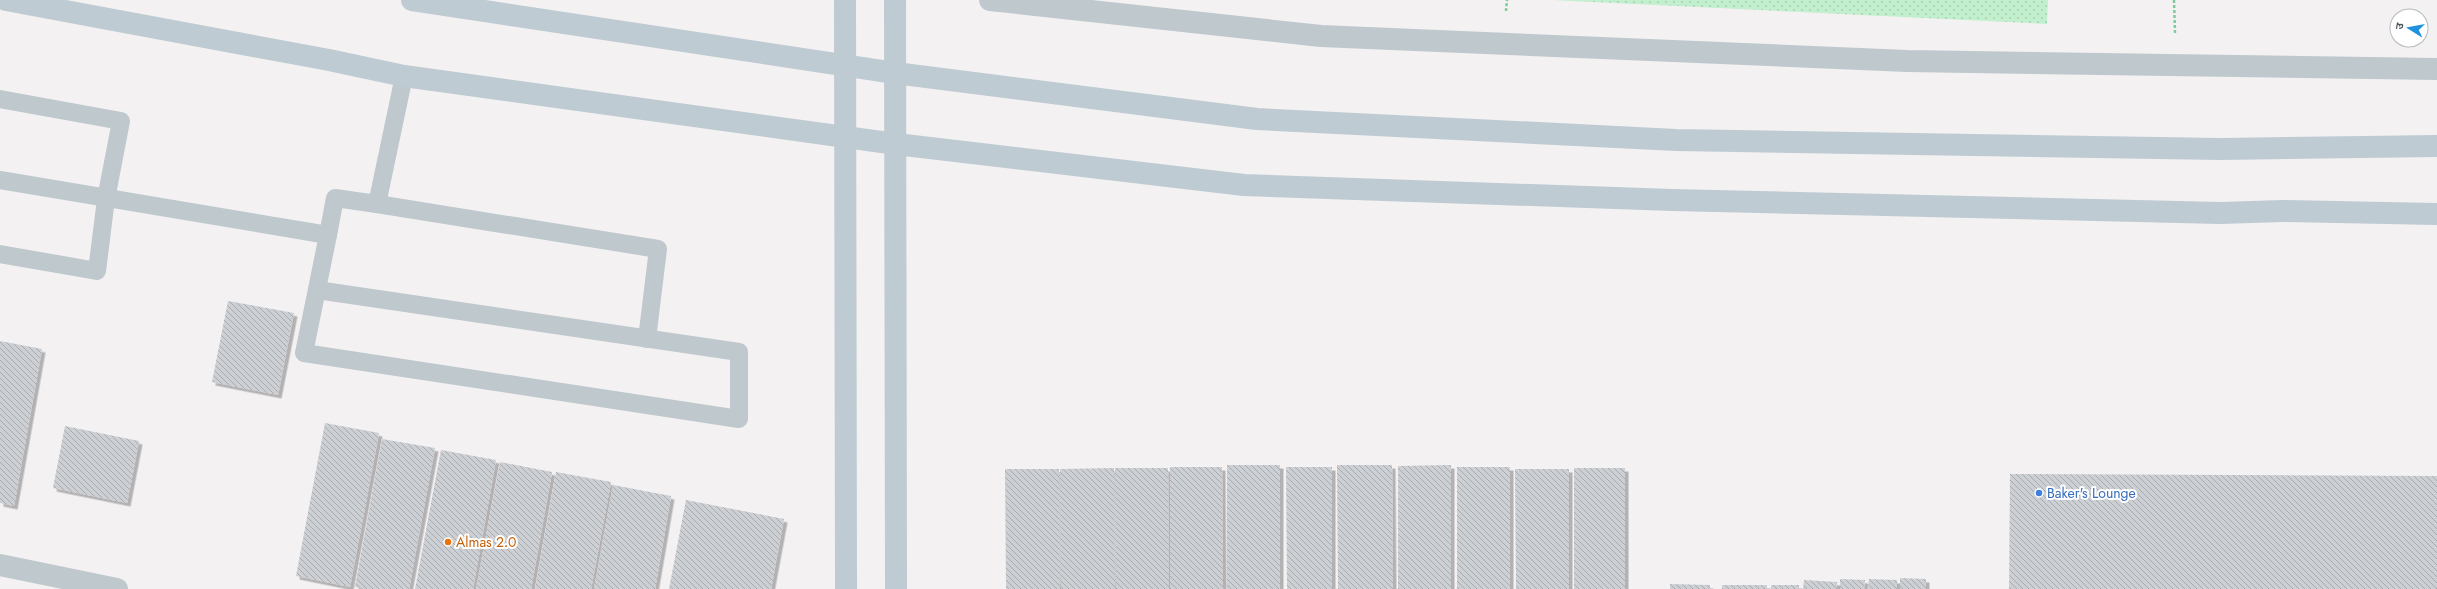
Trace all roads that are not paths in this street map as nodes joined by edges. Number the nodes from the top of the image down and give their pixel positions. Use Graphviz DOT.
graph roads {
  1 [pos="6,0"];
  2 [pos="412,0"];
  3 [pos="845,0"];
  4 [pos="895,0"];
  5 [pos="990,0"];
  6 [pos="845,65"];
  7 [pos="2437,69"];
  8 [pos="895,73"];
  9 [pos="404,76"];
  10 [pos="0,99"];
  11 [pos="845,137"];
  12 [pos="896,144"];
  13 [pos="2437,146"];
  14 [pos="0,180"];
  15 [pos="106,199"];
  16 [pos="378,204"];
  17 [pos="2437,214"];
  18 [pos="328,235"];
  19 [pos="0,254"];
  20 [pos="317,290"];
  21 [pos="647,339"];
  22 [pos="0,565"];
  23 [pos="117,589"];
  24 [pos="846,589"];
  25 [pos="896,589"];
  1 -- 9 [label="street"];
  2 -- 6 [label="street"];
  3 -- 6 [label="street"];
  4 -- 8 [label="street"];
  5 -- 7 [label="street"];
  6 -- 8 [label="street"];
  6 -- 11 [label="street"];
  8 -- 12 [label="street"];
  8 -- 13 [label="street"];
  9 -- 11 [label="street"];
  9 -- 16 [label="lane"];
  10 -- 15 [label="lane"];
  11 -- 12 [label="street"];
  11 -- 24 [label="street"];
  12 -- 17 [label="street"];
  12 -- 25 [label="street"];
  14 -- 15 [label="lane"];
  15 -- 18 [label="lane"];
  15 -- 19 [label="lane"];
  16 -- 18 [label="lane"];
  16 -- 21 [label="lane"];
  18 -- 20 [label="lane"];
  20 -- 21 [label="lane"];
  20 -- 21 [label="lane"];
  22 -- 23 [label="street"];
}
